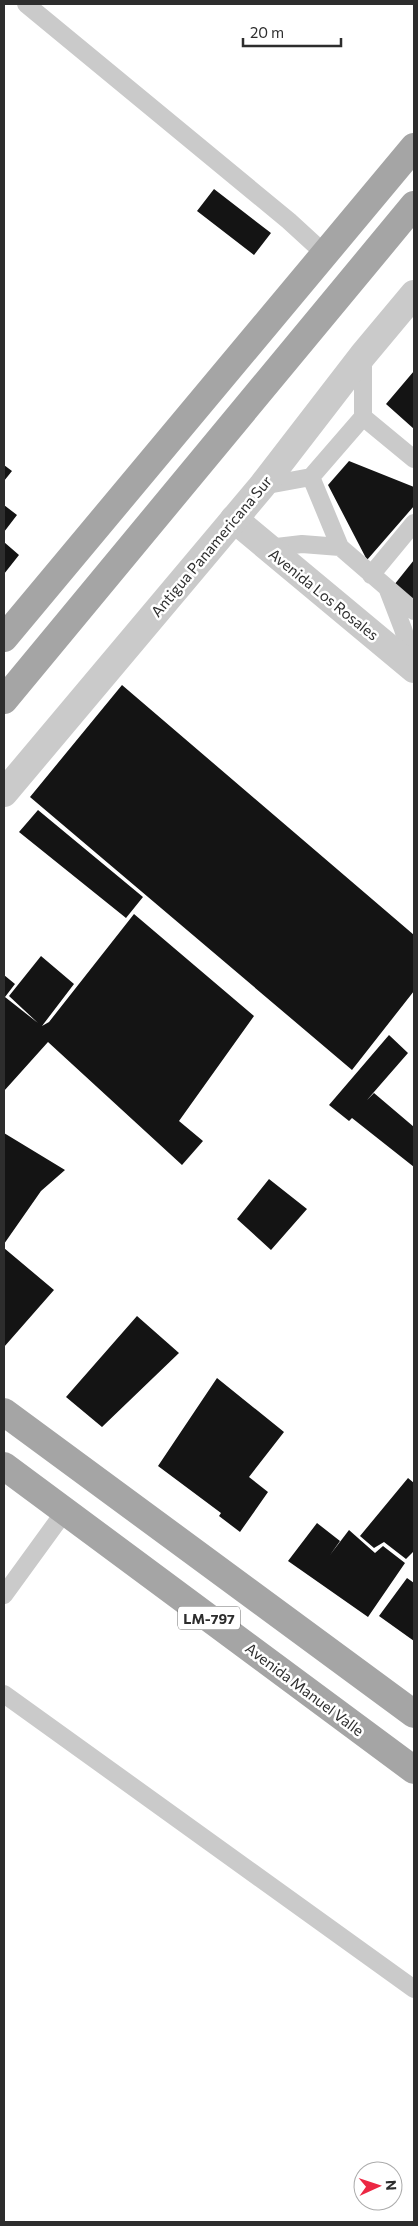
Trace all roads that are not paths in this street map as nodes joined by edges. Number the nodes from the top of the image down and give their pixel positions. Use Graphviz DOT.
graph roads {
  1 [pos="26,4"];
  2 [pos="414,147"];
  3 [pos="414,205"];
  4 [pos="326,254"];
  5 [pos="414,294"];
  6 [pos="363,355"];
  7 [pos="363,417"];
  8 [pos="414,459"];
  9 [pos="311,477"];
  10 [pos="262,486"];
  11 [pos="234,519"];
  12 [pos="414,523"];
  13 [pos="268,548"];
  14 [pos="340,548"];
  15 [pos="372,574"];
  16 [pos="387,587"];
  17 [pos="414,611"];
  18 [pos="4,638"];
  19 [pos="414,664"];
  20 [pos="414,669"];
  21 [pos="4,700"];
  22 [pos="4,793"];
  23 [pos="4,1412"];
  24 [pos="4,1466"];
  25 [pos="65,1511"];
  26 [pos="4,1595"];
  27 [pos="4,1694"];
  28 [pos="414,1714"];
  29 [pos="414,1770"];
  30 [pos="414,1989"];
  1 -- 4 [label="lane"];
  2 -- 4 [label="main road"];
  3 -- 21 [label="main road"];
  4 -- 18 [label="main road"];
  5 -- 6 [label="street, Antigua Panamericana Sur"];
  6 -- 7 [label="lane"];
  6 -- 10 [label="street, Antigua Panamericana Sur"];
  7 -- 8 [label="lane"];
  7 -- 9 [label="lane"];
  9 -- 10 [label="lane"];
  9 -- 14 [label="lane"];
  10 -- 11 [label="street, Antigua Panamericana Sur"];
  11 -- 13 [label="street, Avenida Los Rosales"];
  11 -- 22 [label="street, Antigua Panamericana Sur"];
  12 -- 15 [label="lane"];
  13 -- 14 [label="lane"];
  13 -- 20 [label="street, Avenida Los Rosales"];
  14 -- 15 [label="lane"];
  15 -- 16 [label="lane"];
  16 -- 17 [label="lane"];
  16 -- 19 [label="lane"];
  23 -- 28 [label="main road, LM-797"];
  24 -- 25 [label="main road, Avenida Manuel Valle / LM-797"];
  25 -- 26 [label="lane"];
  25 -- 29 [label="main road, Avenida Manuel Valle / LM-797"];
  27 -- 30 [label="lane"];
}
